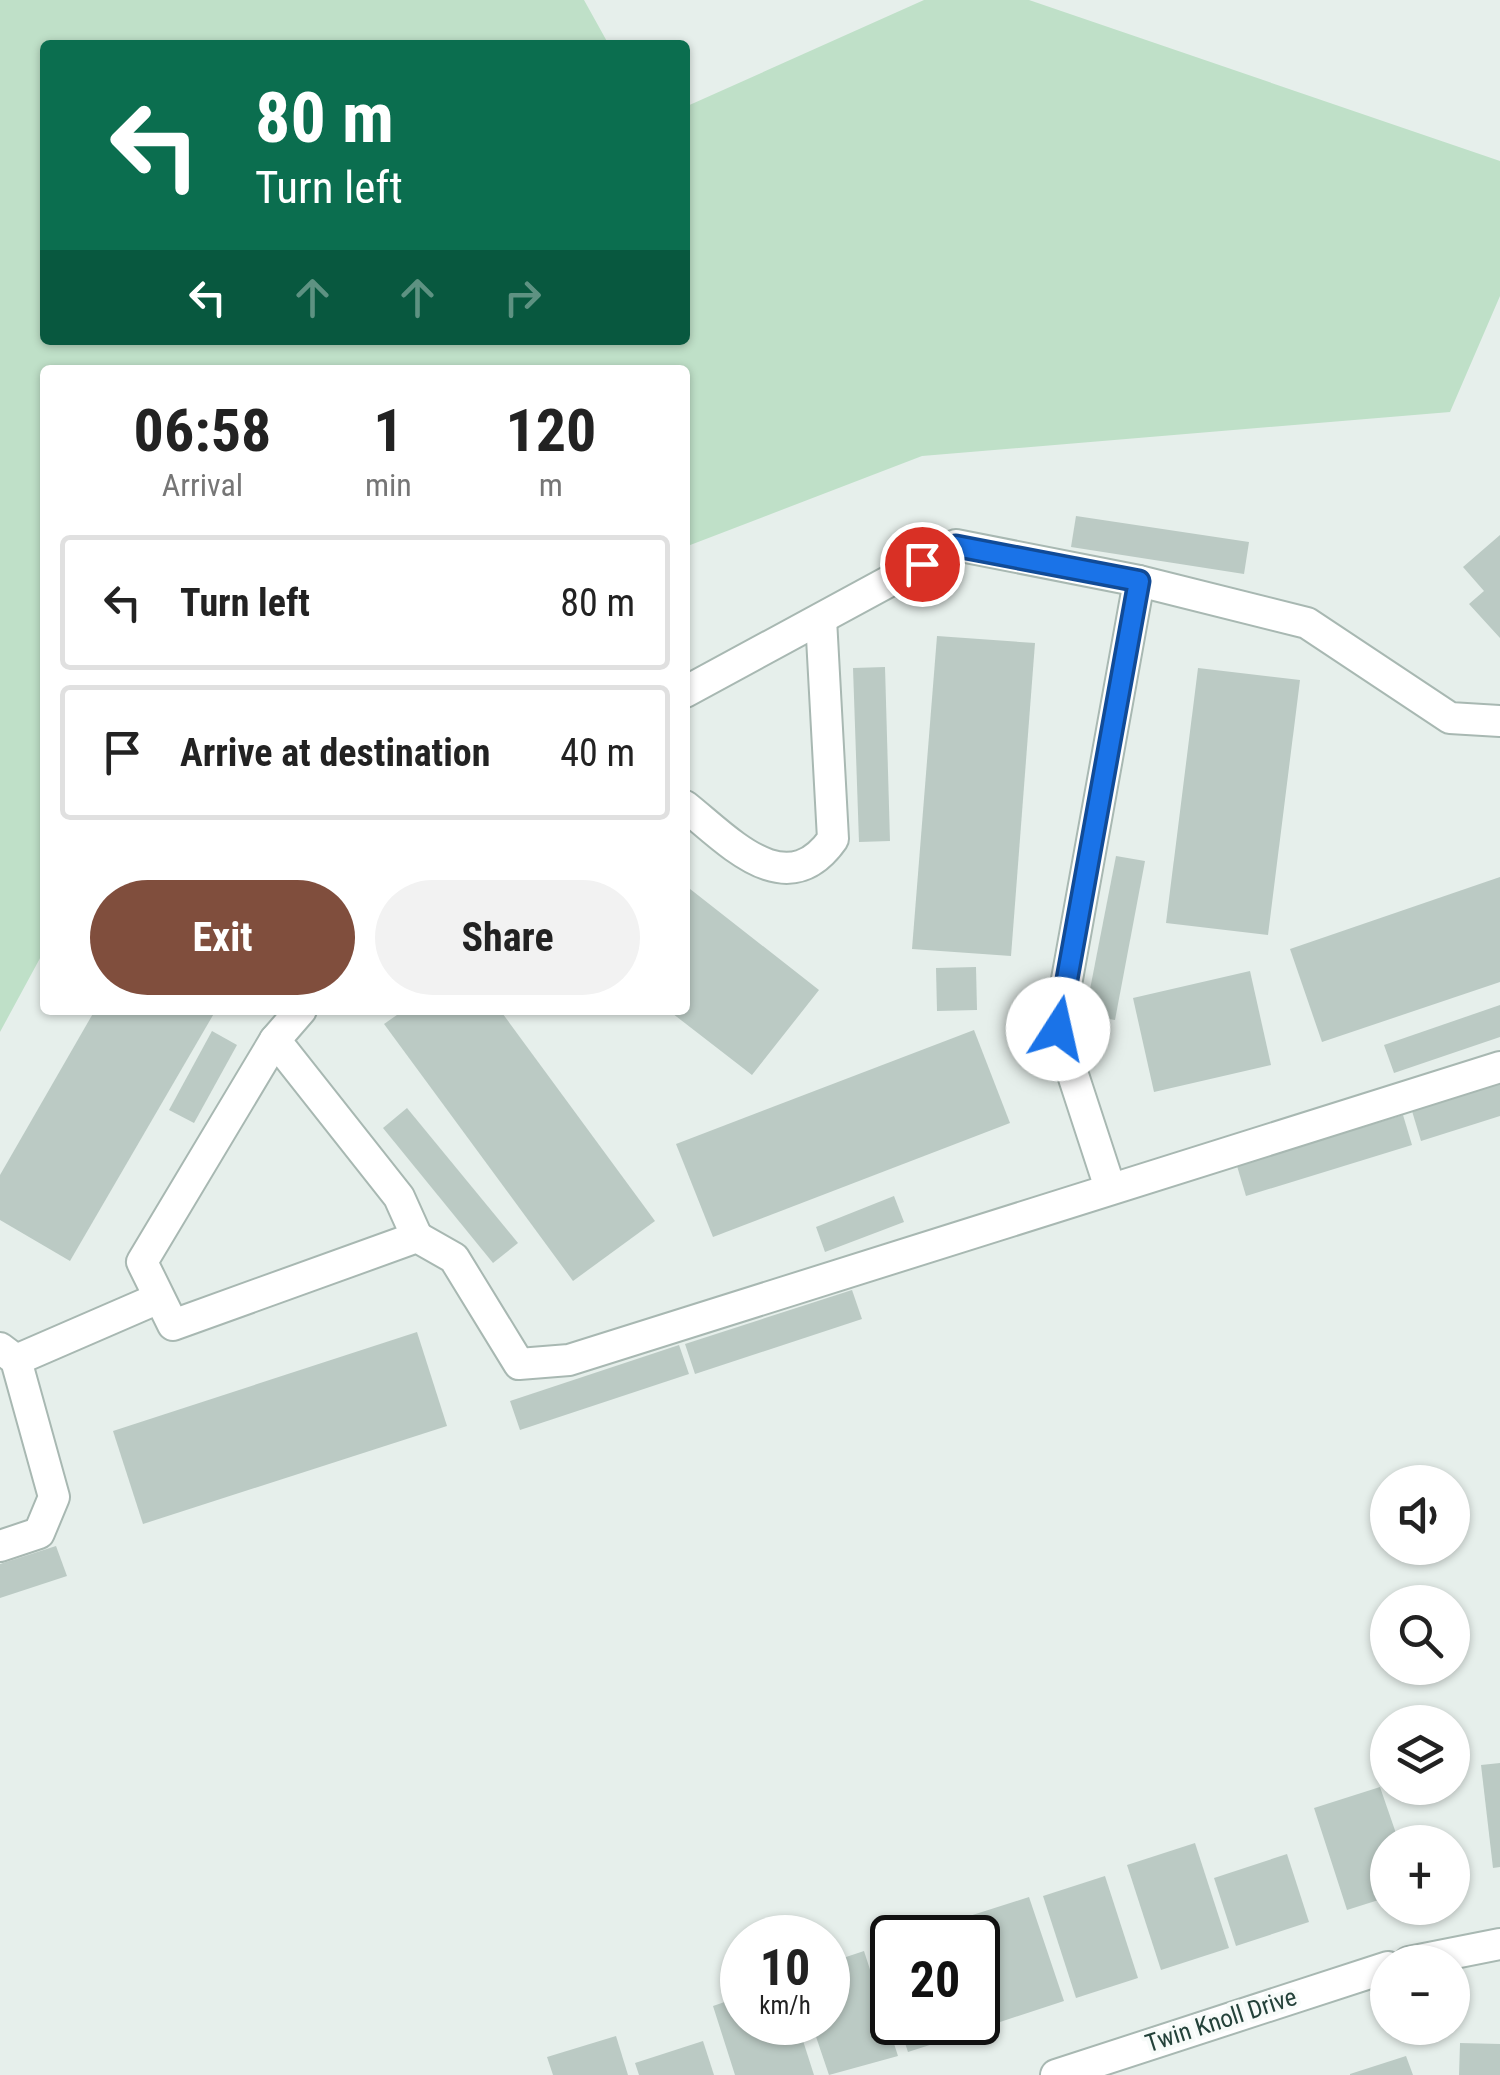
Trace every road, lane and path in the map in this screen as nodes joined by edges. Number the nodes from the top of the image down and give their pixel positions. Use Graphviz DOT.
graph roads {
  1 [pos="1139,581"];
  2 [pos="821,619"];
  3 [pos="690,689"];
  4 [pos="1500,721"];
  5 [pos="690,810"];
  6 [pos="297,1015"];
  7 [pos="275,1040"];
  8 [pos="1500,1066"];
  9 [pos="1110,1188"];
  10 [pos="417,1237"];
  11 [pos="159,1298"];
  12 [pos="8,1354"];
  13 [pos="0,1546"];
  14 [pos="1500,1944"];
  15 [pos="1470,1950"];
  16 [pos="1370,1973"];
  17 [pos="1056,2075"];
  1 -- 2 [label="street"];
  1 -- 4 [label="street"];
  1 -- 9 [label="street"];
  2 -- 3 [label="street"];
  2 -- 5 [label="street"];
  6 -- 7 [label="street"];
  7 -- 10 [label="street"];
  7 -- 11 [label="street"];
  8 -- 9 [label="street"];
  9 -- 10 [label="street"];
  10 -- 11 [label="street"];
  11 -- 12 [label="street"];
  12 -- 13 [label="street"];
  14 -- 15 [label="street"];
  16 -- 17 [label="street, Twin Knoll Drive"];
}
